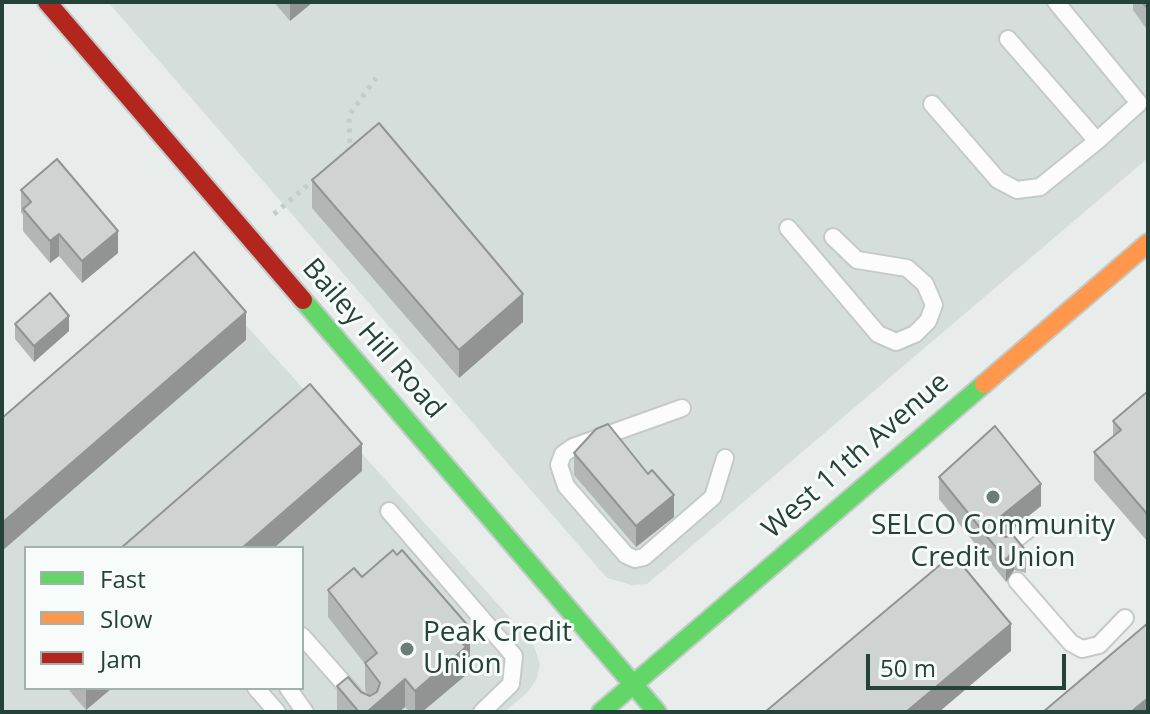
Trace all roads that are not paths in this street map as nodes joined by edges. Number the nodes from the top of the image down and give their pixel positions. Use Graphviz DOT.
graph roads {
  1 [pos="47,2"];
  2 [pos="1056,2"];
  3 [pos="1008,39"];
  4 [pos="932,104"];
  5 [pos="1097,141"];
  6 [pos="788,228"];
  7 [pos="833,237"];
  8 [pos="1148,243"];
  9 [pos="682,408"];
  10 [pos="725,458"];
  11 [pos="389,511"];
  12 [pos="1030,528"];
  13 [pos="1005,548"];
  14 [pos="1017,581"];
  15 [pos="1125,618"];
  16 [pos="304,638"];
  17 [pos="633,683"];
  18 [pos="258,690"];
  19 [pos="289,690"];
  20 [pos="277,712"];
  21 [pos="305,712"];
  22 [pos="369,712"];
  23 [pos="482,712"];
  24 [pos="601,712"];
  25 [pos="657,712"];
  1 -- 17 [label="street, Bailey Hill Road"];
  2 -- 5 [label="lane"];
  3 -- 5 [label="lane"];
  4 -- 5 [label="lane"];
  6 -- 7 [label="lane"];
  8 -- 17 [label="street, West 11th Avenue"];
  9 -- 10 [label="lane"];
  11 -- 23 [label="lane"];
  12 -- 13 [label="lane"];
  14 -- 15 [label="lane"];
  16 -- 22 [label="lane"];
  17 -- 24 [label="street, West 11th Avenue"];
  17 -- 25 [label="street, Bailey Hill Road"];
  18 -- 20 [label="lane"];
  19 -- 21 [label="lane"];
}
